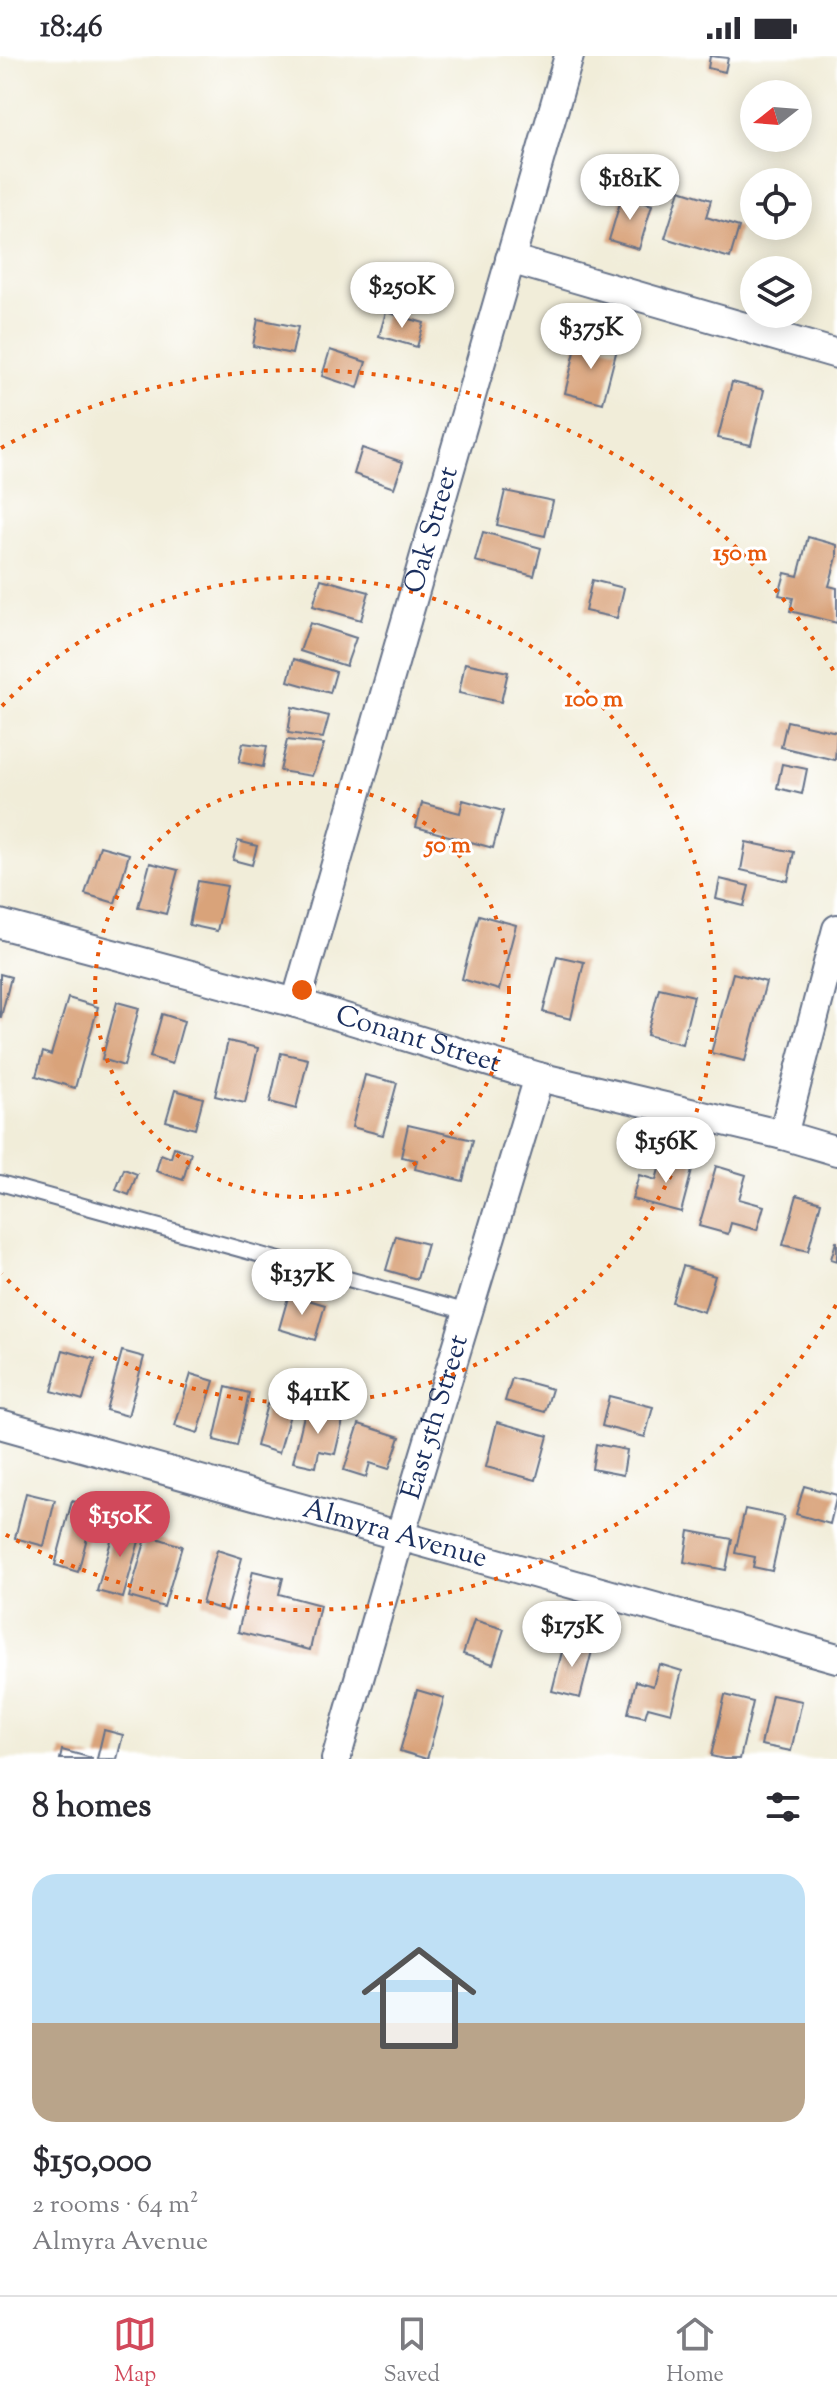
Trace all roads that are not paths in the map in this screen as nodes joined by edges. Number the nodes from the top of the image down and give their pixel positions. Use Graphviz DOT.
graph roads {
  1 [pos="569,56"];
  2 [pos="510,259"];
  3 [pos="837,354"];
  4 [pos="0,924"];
  5 [pos="837,929"];
  6 [pos="296,1003"];
  7 [pos="539,1077"];
  8 [pos="783,1135"];
  9 [pos="837,1151"];
  10 [pos="0,1183"];
  11 [pos="468,1312"];
  12 [pos="0,1424"];
  13 [pos="400,1536"];
  14 [pos="837,1658"];
  15 [pos="336,1759"];
  1 -- 2 [label="street, Oak Street"];
  2 -- 3 [label="street"];
  2 -- 6 [label="street, Oak Street"];
  4 -- 6 [label="street, Conant Street"];
  5 -- 8 [label="street"];
  6 -- 7 [label="street, Conant Street"];
  7 -- 8 [label="street, Conant Street"];
  7 -- 11 [label="street, East 5th Street"];
  8 -- 9 [label="street, Conant Street"];
  10 -- 11 [label="lane"];
  11 -- 13 [label="street, East 5th Street"];
  12 -- 13 [label="street, Almyra Avenue"];
  13 -- 14 [label="street, Almyra Avenue"];
  13 -- 15 [label="street, East 5th Street"];
}
